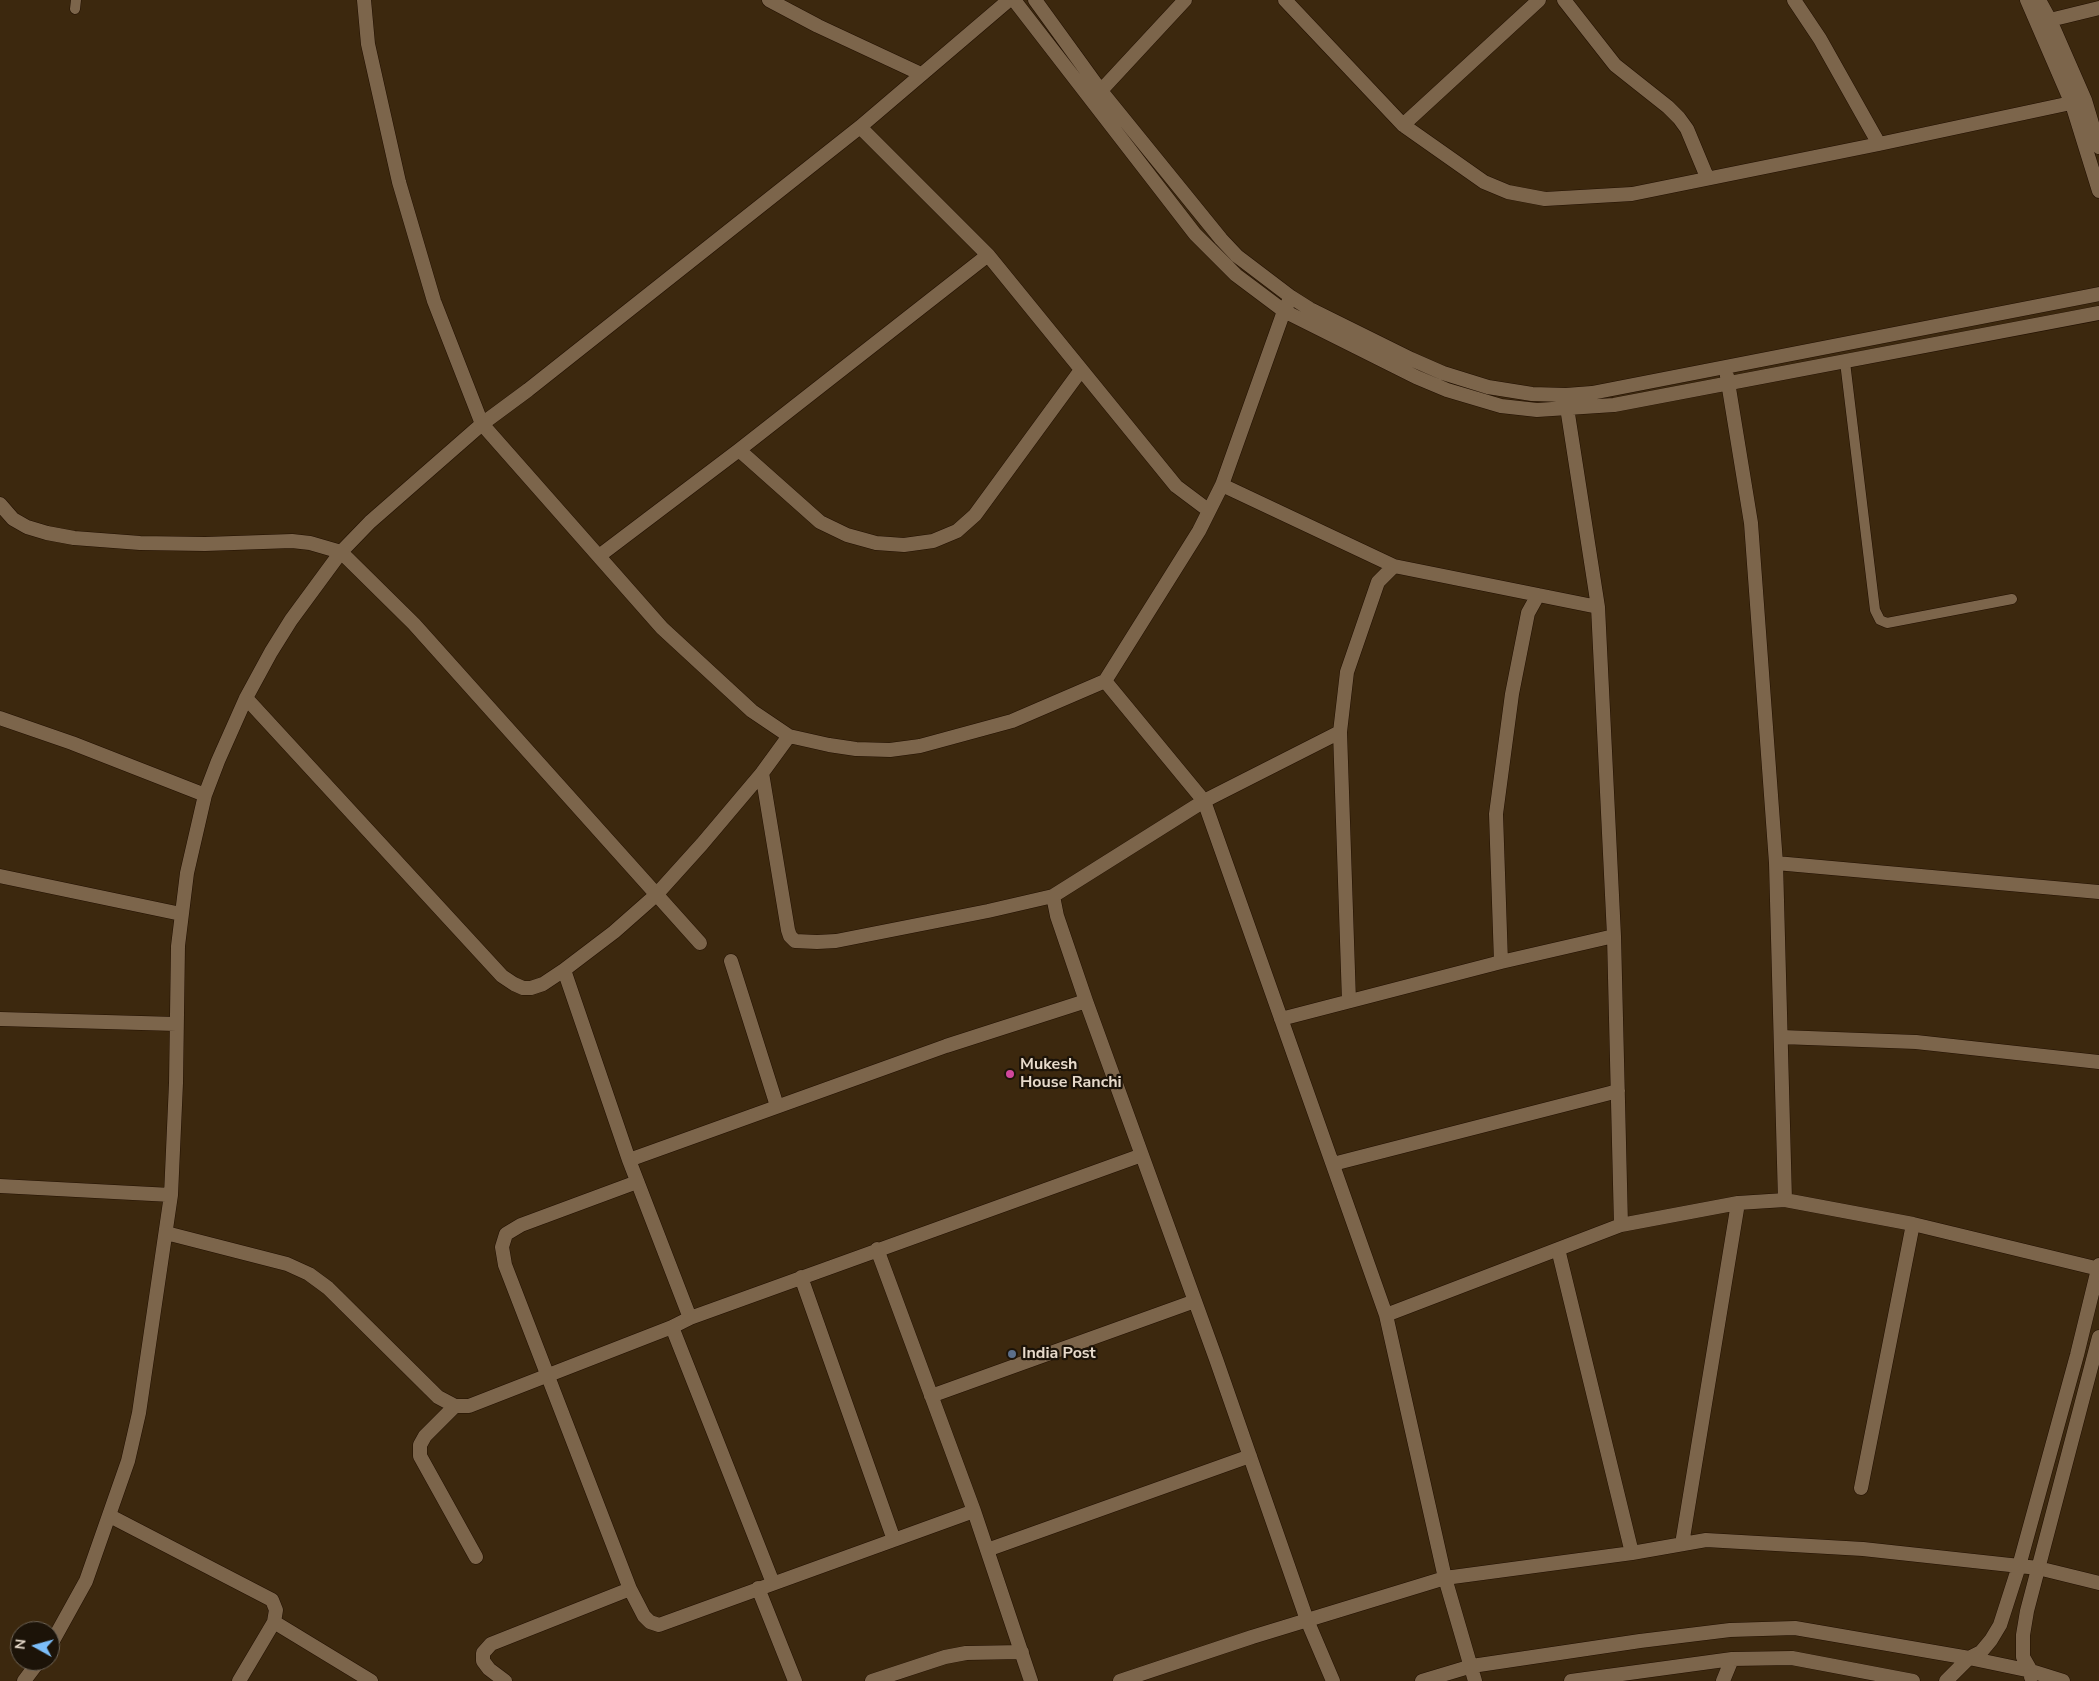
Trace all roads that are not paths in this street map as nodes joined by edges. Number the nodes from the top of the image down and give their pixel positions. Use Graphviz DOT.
graph roads {
  1 [pos="364,0"];
  2 [pos="769,0"];
  3 [pos="1009,0"];
  4 [pos="1014,0"];
  5 [pos="1036,0"];
  6 [pos="1185,0"];
  7 [pos="1285,0"];
  8 [pos="1539,0"];
  9 [pos="1564,0"];
  10 [pos="1794,0"];
  11 [pos="2027,0"];
  12 [pos="2039,0"];
  13 [pos="2099,8"];
  14 [pos="2050,20"];
  15 [pos="921,74"];
  16 [pos="1096,96"];
  17 [pos="2078,102"];
  18 [pos="1403,125"];
  19 [pos="860,127"];
  20 [pos="1879,144"];
  21 [pos="2099,147"];
  22 [pos="1707,178"];
  23 [pos="2099,191"];
  24 [pos="988,255"];
  25 [pos="2099,294"];
  26 [pos="1291,297"];
  27 [pos="1284,311"];
  28 [pos="2099,313"];
  29 [pos="1845,362"];
  30 [pos="1725,368"];
  31 [pos="1081,370"];
  32 [pos="1728,384"];
  33 [pos="1566,402"];
  34 [pos="482,424"];
  35 [pos="739,450"];
  36 [pos="1222,485"];
  37 [pos="0,504"];
  38 [pos="1208,510"];
  39 [pos="341,552"];
  40 [pos="599,556"];
  41 [pos="1394,566"];
  42 [pos="1538,595"];
  43 [pos="2012,599"];
  44 [pos="1598,607"];
  45 [pos="1105,682"];
  46 [pos="246,698"];
  47 [pos="0,718"];
  48 [pos="1340,732"];
  49 [pos="789,736"];
  50 [pos="762,773"];
  51 [pos="205,795"];
  52 [pos="1204,801"];
  53 [pos="1776,863"];
  54 [pos="0,876"];
  55 [pos="2099,892"];
  56 [pos="656,895"];
  57 [pos="1053,896"];
  58 [pos="181,914"];
  59 [pos="1614,936"];
  60 [pos="700,942"];
  61 [pos="731,961"];
  62 [pos="1501,962"];
  63 [pos="564,970"];
  64 [pos="1086,1001"];
  65 [pos="1349,1001"];
  66 [pos="0,1019"];
  67 [pos="1281,1019"];
  68 [pos="176,1024"];
  69 [pos="1781,1037"];
  70 [pos="2099,1062"];
  71 [pos="1618,1091"];
  72 [pos="777,1106"];
  73 [pos="1142,1155"];
  74 [pos="629,1160"];
  75 [pos="1333,1164"];
  76 [pos="637,1182"];
  77 [pos="0,1186"];
  78 [pos="171,1195"];
  79 [pos="1785,1200"];
  80 [pos="1738,1203"];
  81 [pos="1913,1224"];
  82 [pos="1621,1225"];
  83 [pos="166,1233"];
  84 [pos="877,1249"];
  85 [pos="1558,1249"];
  86 [pos="2099,1268"];
  87 [pos="801,1277"];
  88 [pos="1195,1301"];
  89 [pos="1386,1315"];
  90 [pos="690,1318"];
  91 [pos="672,1327"];
  92 [pos="2099,1337"];
  93 [pos="2096,1361"];
  94 [pos="546,1375"];
  95 [pos="931,1396"];
  96 [pos="455,1406"];
  97 [pos="1250,1456"];
  98 [pos="1861,1488"];
  99 [pos="974,1511"];
  100 [pos="110,1516"];
  101 [pos="894,1540"];
  102 [pos="1682,1544"];
  103 [pos="987,1550"];
  104 [pos="1632,1553"];
  105 [pos="476,1557"];
  106 [pos="2019,1566"];
  107 [pos="2038,1568"];
  108 [pos="1446,1578"];
  109 [pos="773,1583"];
  110 [pos="2099,1583"];
  111 [pos="758,1588"];
  112 [pos="630,1589"];
  113 [pos="1307,1620"];
  114 [pos="274,1622"];
  115 [pos="60,1628"];
  116 [pos="1022,1652"];
  117 [pos="1969,1658"];
  118 [pos="1732,1660"];
  119 [pos="1472,1666"];
  120 [pos="2031,1676"];
  121 [pos="239,1681"];
  122 [pos="371,1681"];
  123 [pos="505,1681"];
  124 [pos="795,1681"];
  125 [pos="872,1681"];
  126 [pos="1032,1681"];
  127 [pos="1120,1681"];
  128 [pos="1333,1681"];
  129 [pos="1422,1681"];
  130 [pos="1475,1681"];
  131 [pos="1571,1681"];
  132 [pos="1723,1681"];
  133 [pos="1913,1681"];
  134 [pos="1946,1681"];
  135 [pos="2063,1681"];
  1 -- 34 [label="street"];
  2 -- 15 [label="street"];
  3 -- 15 [label="street"];
  4 -- 16 [label="street"];
  5 -- 16 [label="street"];
  6 -- 16 [label="street"];
  7 -- 18 [label="street"];
  8 -- 18 [label="street"];
  9 -- 22 [label="street"];
  10 -- 20 [label="street"];
  11 -- 17 [label="street"];
  12 -- 14 [label="street"];
  13 -- 14 [label="street"];
  14 -- 17 [label="street"];
  15 -- 19 [label="street"];
  16 -- 26 [label="street"];
  16 -- 27 [label="street"];
  17 -- 20 [label="street"];
  17 -- 21 [label="street"];
  17 -- 23 [label="street"];
  18 -- 22 [label="street"];
  19 -- 24 [label="street"];
  19 -- 34 [label="street"];
  20 -- 22 [label="street"];
  24 -- 31 [label="street"];
  24 -- 35 [label="street"];
  25 -- 30 [label="street"];
  26 -- 27 [label="street"];
  26 -- 33 [label="street"];
  27 -- 33 [label="street"];
  27 -- 36 [label="street"];
  28 -- 29 [label="street"];
  29 -- 32 [label="street"];
  29 -- 43 [label="lane"];
  30 -- 32 [label="street"];
  30 -- 33 [label="street"];
  31 -- 35 [label="street"];
  31 -- 38 [label="street"];
  32 -- 33 [label="street"];
  32 -- 53 [label="street"];
  33 -- 44 [label="street"];
  34 -- 39 [label="street"];
  34 -- 40 [label="street"];
  35 -- 40 [label="street"];
  36 -- 38 [label="street"];
  36 -- 41 [label="street"];
  37 -- 39 [label="street"];
  38 -- 45 [label="street"];
  39 -- 46 [label="street"];
  39 -- 56 [label="street"];
  40 -- 49 [label="street"];
  41 -- 42 [label="street"];
  41 -- 48 [label="street"];
  42 -- 44 [label="street"];
  42 -- 62 [label="street"];
  44 -- 59 [label="street"];
  45 -- 49 [label="street"];
  45 -- 52 [label="street"];
  46 -- 51 [label="street"];
  46 -- 63 [label="street"];
  47 -- 51 [label="street"];
  48 -- 52 [label="street"];
  48 -- 65 [label="street"];
  49 -- 50 [label="street"];
  50 -- 56 [label="street"];
  50 -- 57 [label="street"];
  51 -- 58 [label="street"];
  52 -- 57 [label="street"];
  52 -- 67 [label="street"];
  53 -- 55 [label="street"];
  53 -- 69 [label="street"];
  54 -- 58 [label="street"];
  56 -- 60 [label="street"];
  56 -- 63 [label="street"];
  57 -- 64 [label="street"];
  58 -- 68 [label="street"];
  59 -- 62 [label="street"];
  59 -- 71 [label="street"];
  61 -- 72 [label="street"];
  62 -- 65 [label="street"];
  63 -- 74 [label="street"];
  64 -- 72 [label="street"];
  64 -- 73 [label="street"];
  65 -- 67 [label="street"];
  66 -- 68 [label="street"];
  67 -- 75 [label="street"];
  68 -- 78 [label="street"];
  69 -- 70 [label="street"];
  69 -- 79 [label="street"];
  71 -- 75 [label="street"];
  71 -- 82 [label="street"];
  72 -- 74 [label="street"];
  73 -- 84 [label="street"];
  73 -- 88 [label="street"];
  74 -- 76 [label="street"];
  75 -- 89 [label="street"];
  76 -- 90 [label="street"];
  76 -- 94 [label="street"];
  77 -- 78 [label="street"];
  78 -- 83 [label="street"];
  79 -- 80 [label="street"];
  79 -- 81 [label="street"];
  80 -- 82 [label="street"];
  80 -- 102 [label="street"];
  81 -- 86 [label="street"];
  81 -- 98 [label="street"];
  82 -- 85 [label="street"];
  83 -- 96 [label="street"];
  83 -- 100 [label="street"];
  84 -- 87 [label="street"];
  84 -- 95 [label="street"];
  85 -- 89 [label="street"];
  85 -- 104 [label="street"];
  86 -- 106 [label="street"];
  87 -- 90 [label="street"];
  87 -- 101 [label="street"];
  88 -- 95 [label="street"];
  88 -- 97 [label="street"];
  89 -- 108 [label="street"];
  90 -- 91 [label="street"];
  91 -- 94 [label="street"];
  91 -- 109 [label="street"];
  92 -- 93 [label="street"];
  93 -- 107 [label="street"];
  94 -- 96 [label="street"];
  94 -- 112 [label="street"];
  95 -- 99 [label="street"];
  96 -- 105 [label="street"];
  97 -- 103 [label="street"];
  97 -- 113 [label="street"];
  99 -- 101 [label="street"];
  99 -- 103 [label="street"];
  100 -- 114 [label="street"];
  100 -- 115 [label="street"];
  101 -- 109 [label="street"];
  102 -- 104 [label="street"];
  102 -- 106 [label="street"];
  103 -- 116 [label="street"];
  104 -- 108 [label="street"];
  106 -- 107 [label="street"];
  106 -- 117 [label="street"];
  107 -- 110 [label="street"];
  107 -- 120 [label="street"];
  108 -- 113 [label="street"];
  108 -- 119 [label="street"];
  109 -- 111 [label="street"];
  111 -- 112 [label="street"];
  111 -- 124 [label="street"];
  112 -- 123 [label="street"];
  113 -- 127 [label="street"];
  113 -- 128 [label="street"];
  114 -- 121 [label="street"];
  114 -- 122 [label="street"];
  116 -- 125 [label="street"];
  116 -- 126 [label="street"];
  117 -- 119 [label="street"];
  117 -- 120 [label="street"];
  117 -- 134 [label="street"];
  118 -- 131 [label="street"];
  118 -- 132 [label="street"];
  118 -- 133 [label="street"];
  119 -- 129 [label="street"];
  119 -- 130 [label="street"];
  120 -- 135 [label="street"];
}
